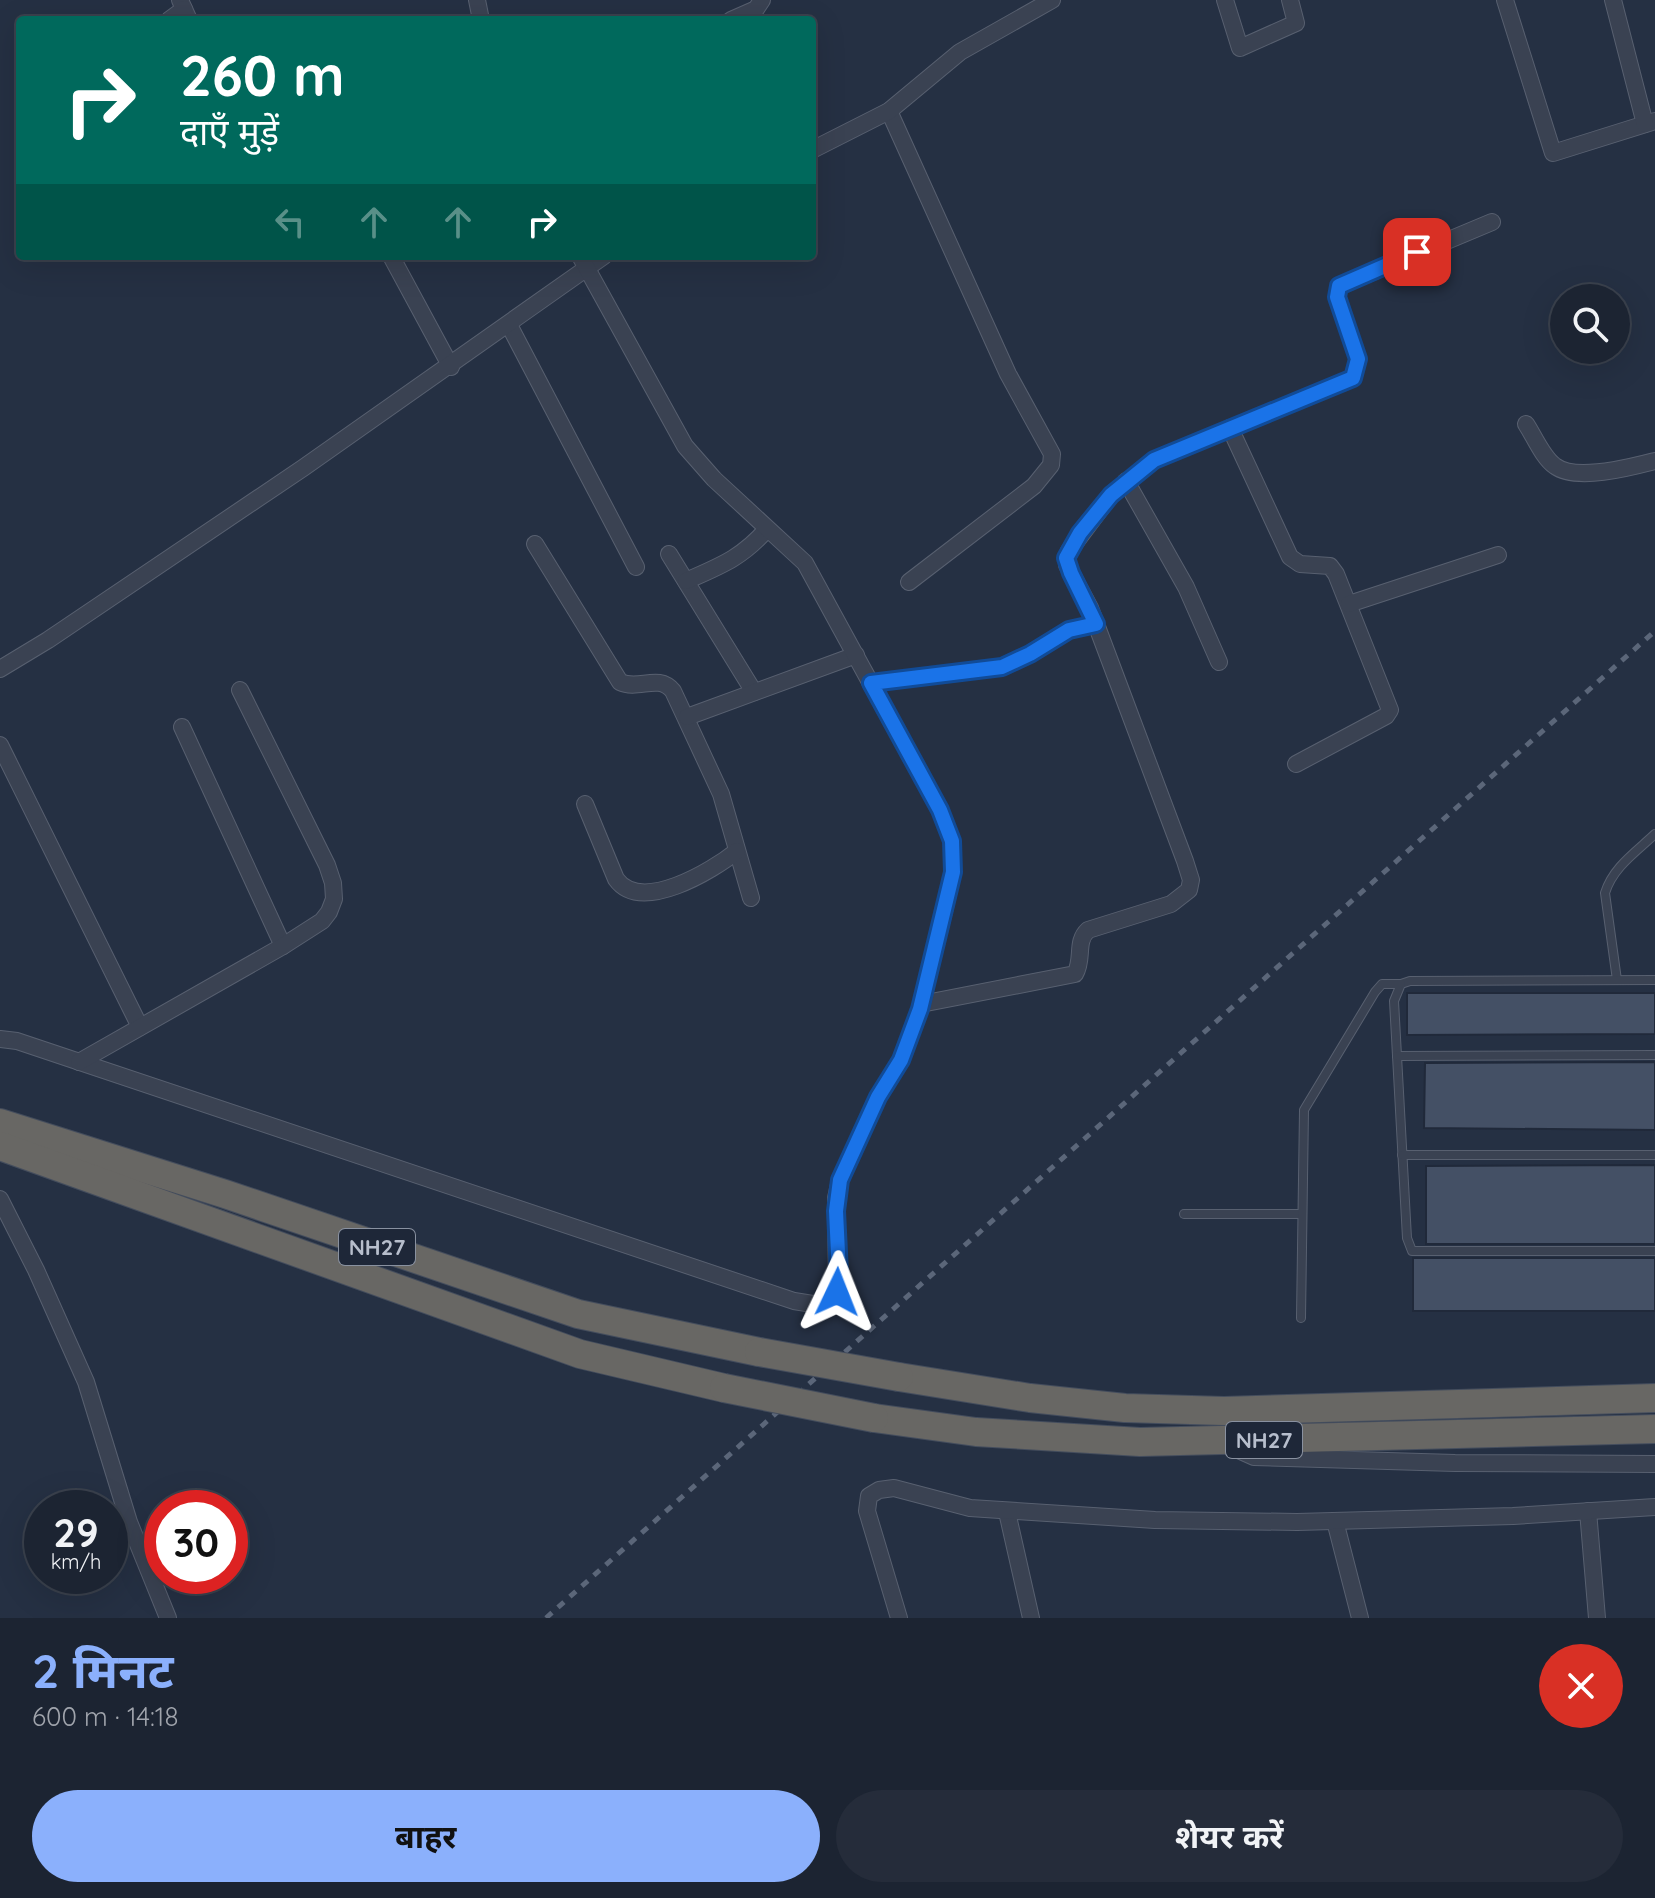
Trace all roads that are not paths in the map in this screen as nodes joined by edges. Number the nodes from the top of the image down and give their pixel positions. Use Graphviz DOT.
graph roads {
  1 [pos="762,0"];
  2 [pos="1052,0"];
  3 [pos="1225,0"];
  4 [pos="1290,0"];
  5 [pos="1505,0"];
  6 [pos="1613,0"];
  7 [pos="740,16"];
  8 [pos="889,111"];
  9 [pos="1650,122"];
  10 [pos="816,148"];
  11 [pos="1492,222"];
  12 [pos="393,260"];
  13 [pos="583,262"];
  14 [pos="509,325"];
  15 [pos="451,367"];
  16 [pos="1526,424"];
  17 [pos="1230,428"];
  18 [pos="1655,461"];
  19 [pos="1126,481"];
  20 [pos="767,529"];
  21 [pos="535,544"];
  22 [pos="669,554"];
  23 [pos="1498,555"];
  24 [pos="636,567"];
  25 [pos="686,581"];
  26 [pos="909,582"];
  27 [pos="1349,604"];
  28 [pos="1096,624"];
  29 [pos="856,655"];
  30 [pos="1219,662"];
  31 [pos="0,669"];
  32 [pos="871,683"];
  33 [pos="240,690"];
  34 [pos="754,692"];
  35 [pos="687,717"];
  36 [pos="182,727"];
  37 [pos="0,745"];
  38 [pos="1296,764"];
  39 [pos="585,804"];
  40 [pos="1655,834"];
  41 [pos="737,851"];
  42 [pos="751,898"];
  43 [pos="283,946"];
  44 [pos="1617,980"];
  45 [pos="1655,980"];
  46 [pos="1401,984"];
  47 [pos="921,1004"];
  48 [pos="140,1027"];
  49 [pos="0,1039"];
  50 [pos="1655,1055"];
  51 [pos="1397,1056"];
  52 [pos="79,1062"];
  53 [pos="0,1123"];
  54 [pos="0,1146"];
  55 [pos="1402,1155"];
  56 [pos="1655,1155"];
  57 [pos="0,1199"];
  58 [pos="1184,1214"];
  59 [pos="1302,1214"];
  60 [pos="1655,1251"];
  61 [pos="1301,1318"];
  62 [pos="1655,1398"];
  63 [pos="1655,1429"];
  64 [pos="1221,1441"];
  65 [pos="1655,1464"];
  66 [pos="1655,1507"];
  67 [pos="1588,1511"];
  68 [pos="1007,1512"];
  69 [pos="1335,1521"];
  70 [pos="168,1618"];
  71 [pos="899,1618"];
  72 [pos="1031,1618"];
  73 [pos="1360,1618"];
  74 [pos="1597,1618"];
  1 -- 7 [label="street"];
  2 -- 8 [label="street"];
  3 -- 4 [label="street"];
  5 -- 9 [label="street"];
  6 -- 9 [label="street"];
  8 -- 10 [label="street"];
  8 -- 26 [label="street"];
  11 -- 17 [label="street"];
  12 -- 15 [label="street"];
  13 -- 14 [label="street"];
  13 -- 20 [label="street"];
  14 -- 15 [label="street"];
  14 -- 24 [label="street"];
  15 -- 31 [label="street"];
  16 -- 18 [label="street"];
  17 -- 19 [label="street"];
  17 -- 27 [label="street"];
  19 -- 28 [label="street"];
  19 -- 30 [label="street"];
  20 -- 25 [label="street"];
  20 -- 29 [label="street"];
  21 -- 35 [label="street"];
  22 -- 25 [label="street"];
  23 -- 27 [label="street"];
  25 -- 34 [label="street"];
  27 -- 38 [label="street"];
  28 -- 32 [label="street"];
  28 -- 47 [label="street"];
  29 -- 32 [label="street"];
  29 -- 34 [label="street"];
  32 -- 47 [label="street"];
  33 -- 43 [label="street"];
  34 -- 35 [label="street"];
  35 -- 41 [label="street"];
  36 -- 43 [label="street"];
  37 -- 48 [label="street"];
  39 -- 41 [label="street"];
  40 -- 44 [label="lane"];
  41 -- 42 [label="street"];
  43 -- 48 [label="street"];
  44 -- 45 [label="lane"];
  44 -- 46 [label="lane"];
  46 -- 51 [label="lane"];
  46 -- 59 [label="lane"];
  47 -- 52 [label="street"];
  48 -- 52 [label="street"];
  49 -- 52 [label="street"];
  50 -- 51 [label="lane"];
  51 -- 55 [label="lane"];
  53 -- 62 [label="highway, NH27, bridge"];
  54 -- 64 [label="highway, NH27, bridge"];
  55 -- 56 [label="lane"];
  55 -- 60 [label="lane"];
  57 -- 70 [label="street"];
  58 -- 59 [label="lane"];
  59 -- 61 [label="lane"];
  63 -- 64 [label="highway, NH27"];
  64 -- 65 [label="street"];
  66 -- 67 [label="street"];
  67 -- 69 [label="street"];
  67 -- 74 [label="street"];
  68 -- 69 [label="street"];
  68 -- 71 [label="street"];
  68 -- 72 [label="street"];
  69 -- 73 [label="street"];
}
